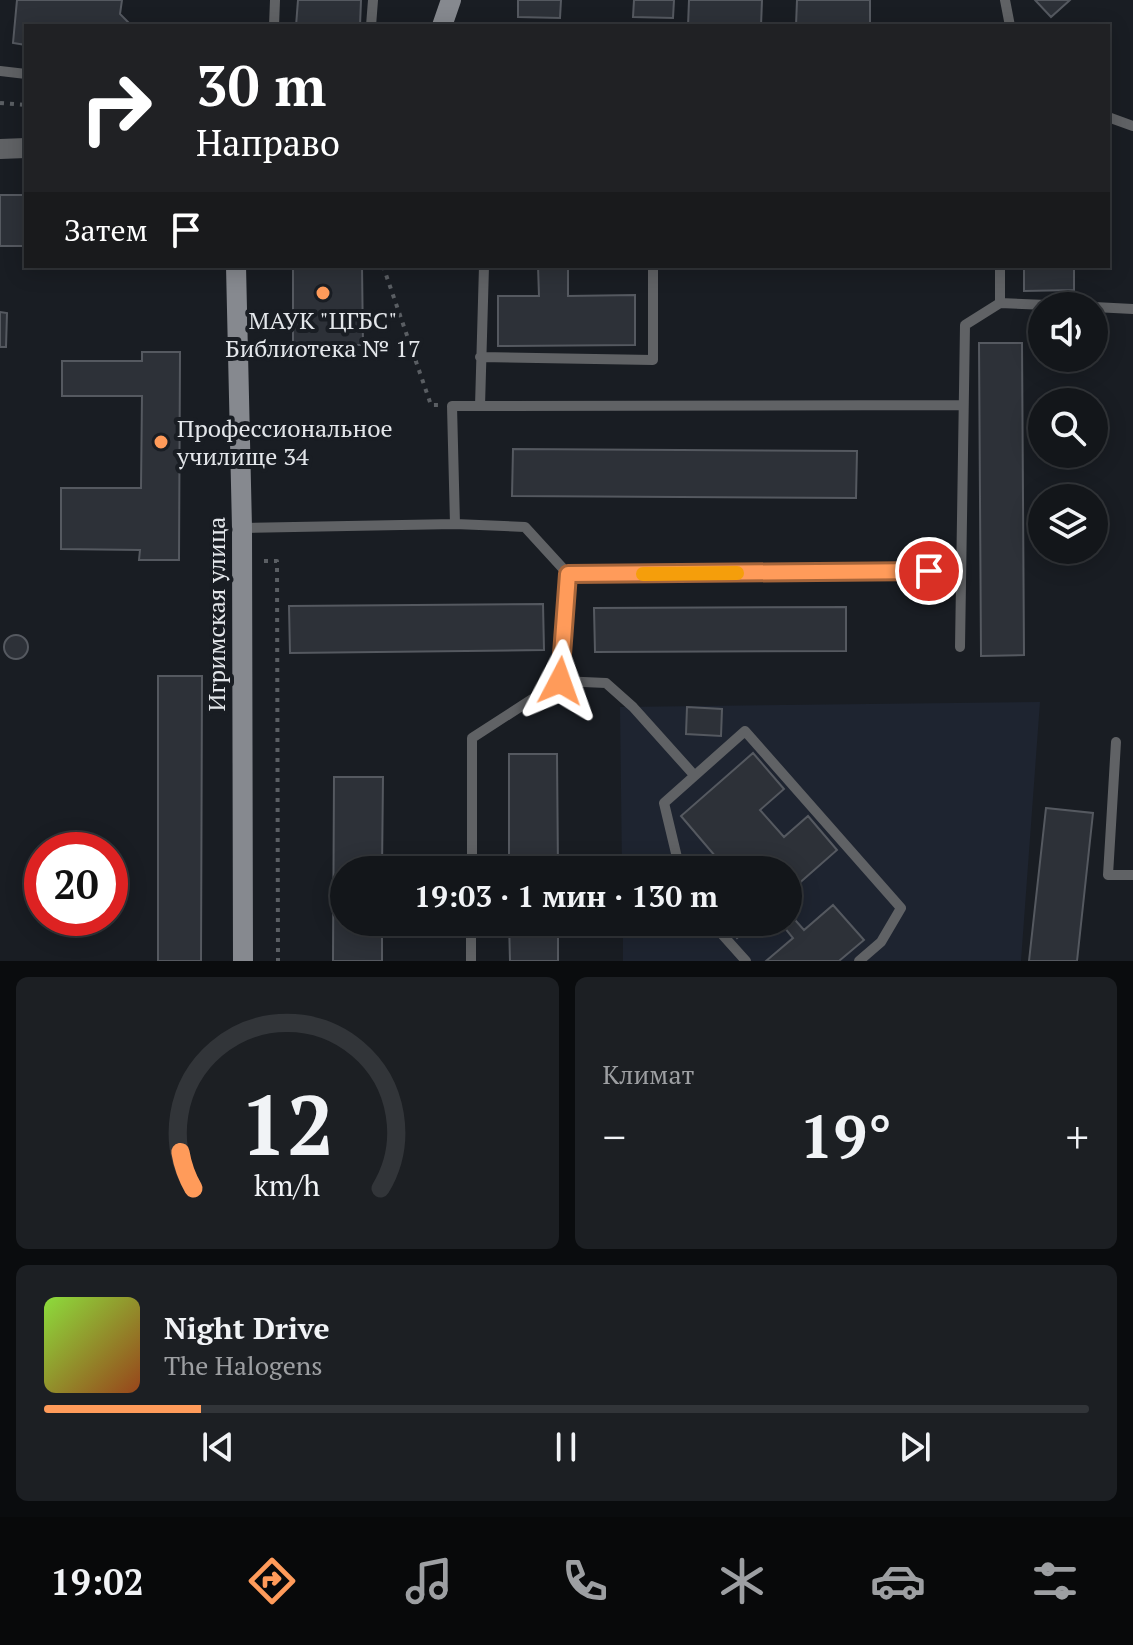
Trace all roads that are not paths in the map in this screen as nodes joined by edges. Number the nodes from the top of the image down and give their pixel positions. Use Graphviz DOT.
graph roads {
  1 [pos="275,0"];
  2 [pos="373,0"];
  3 [pos="451,0"];
  4 [pos="1005,0"];
  5 [pos="274,24"];
  6 [pos="371,24"];
  7 [pos="443,24"];
  8 [pos="1010,24"];
  9 [pos="0,71"];
  10 [pos="24,74"];
  11 [pos="1110,118"];
  12 [pos="1133,126"];
  13 [pos="24,148"];
  14 [pos="0,149"];
  15 [pos="236,268"];
  16 [pos="484,268"];
  17 [pos="653,268"];
  18 [pos="1000,268"];
  19 [pos="1000,303"];
  20 [pos="1028,304"];
  21 [pos="1108,308"];
  22 [pos="1133,309"];
  23 [pos="480,357"];
  24 [pos="961,405"];
  25 [pos="480,406"];
  26 [pos="455,524"];
  27 [pos="242,528"];
  28 [pos="959,571"];
  29 [pos="568,574"];
  30 [pos="960,647"];
  31 [pos="560,681"];
  32 [pos="1116,742"];
  33 [pos="694,775"];
  34 [pos="472,856"];
  35 [pos="677,856"];
  36 [pos="1133,875"];
  37 [pos="471,936"];
  38 [pos="724,936"];
  39 [pos="243,961"];
  40 [pos="471,961"];
  41 [pos="746,961"];
  42 [pos="859,961"];
  1 -- 5 [label="lane"];
  2 -- 6 [label="lane"];
  3 -- 7 [label="street"];
  4 -- 8 [label="lane"];
  9 -- 10 [label="lane"];
  11 -- 12 [label="lane"];
  13 -- 14 [label="street"];
  15 -- 27 [label="street, Игримская улица"];
  16 -- 23 [label="lane"];
  17 -- 23 [label="lane"];
  18 -- 19 [label="lane"];
  19 -- 20 [label="lane"];
  19 -- 24 [label="lane"];
  21 -- 22 [label="lane"];
  23 -- 25 [label="lane"];
  24 -- 25 [label="lane"];
  24 -- 28 [label="lane"];
  25 -- 26 [label="lane"];
  26 -- 27 [label="lane"];
  26 -- 29 [label="lane"];
  27 -- 39 [label="street, Игримская улица"];
  28 -- 29 [label="lane"];
  28 -- 30 [label="lane"];
  29 -- 31 [label="lane"];
  31 -- 33 [label="lane"];
  31 -- 34 [label="lane"];
  32 -- 36 [label="lane"];
  33 -- 35 [label="lane"];
  33 -- 42 [label="lane"];
  37 -- 40 [label="lane"];
  38 -- 41 [label="lane"];
}
